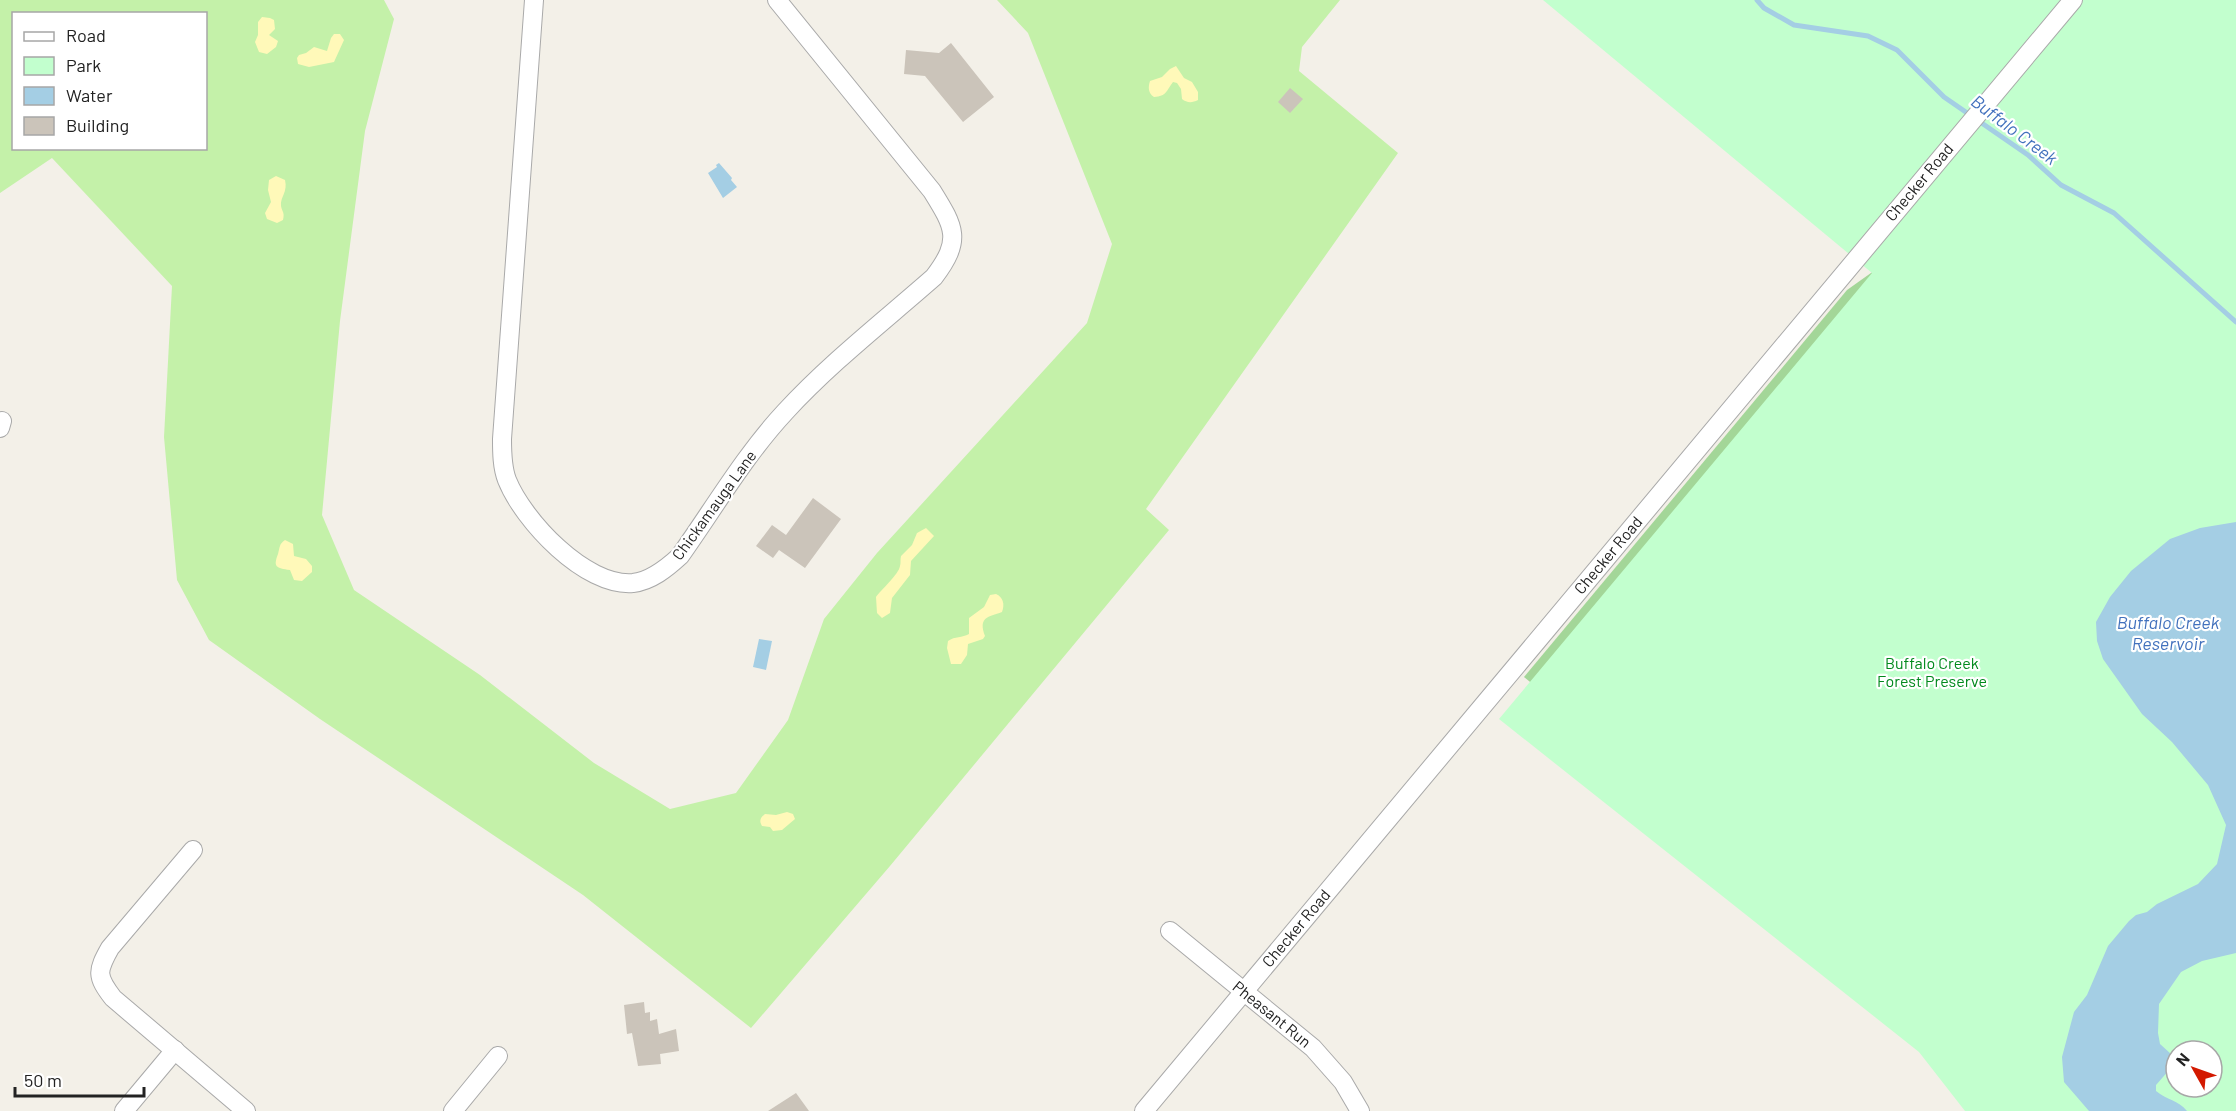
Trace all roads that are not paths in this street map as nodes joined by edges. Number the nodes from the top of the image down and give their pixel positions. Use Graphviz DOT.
graph roads {
  1 [pos="534,0"];
  2 [pos="777,0"];
  3 [pos="2073,0"];
  4 [pos="193,850"];
  5 [pos="1170,931"];
  6 [pos="1244,991"];
  7 [pos="175,1050"];
  8 [pos="498,1056"];
  9 [pos="123,1111"];
  10 [pos="246,1111"];
  11 [pos="453,1111"];
  12 [pos="1144,1111"];
  13 [pos="1360,1111"];
  1 -- 2 [label="street, Chickamauga Lane"];
  3 -- 6 [label="street, Checker Road"];
  4 -- 7 [label="street"];
  5 -- 6 [label="street, Pheasant Run"];
  6 -- 12 [label="street, Checker Road"];
  6 -- 13 [label="street, Pheasant Run"];
  7 -- 9 [label="street"];
  7 -- 10 [label="street"];
  8 -- 11 [label="street"];
}
